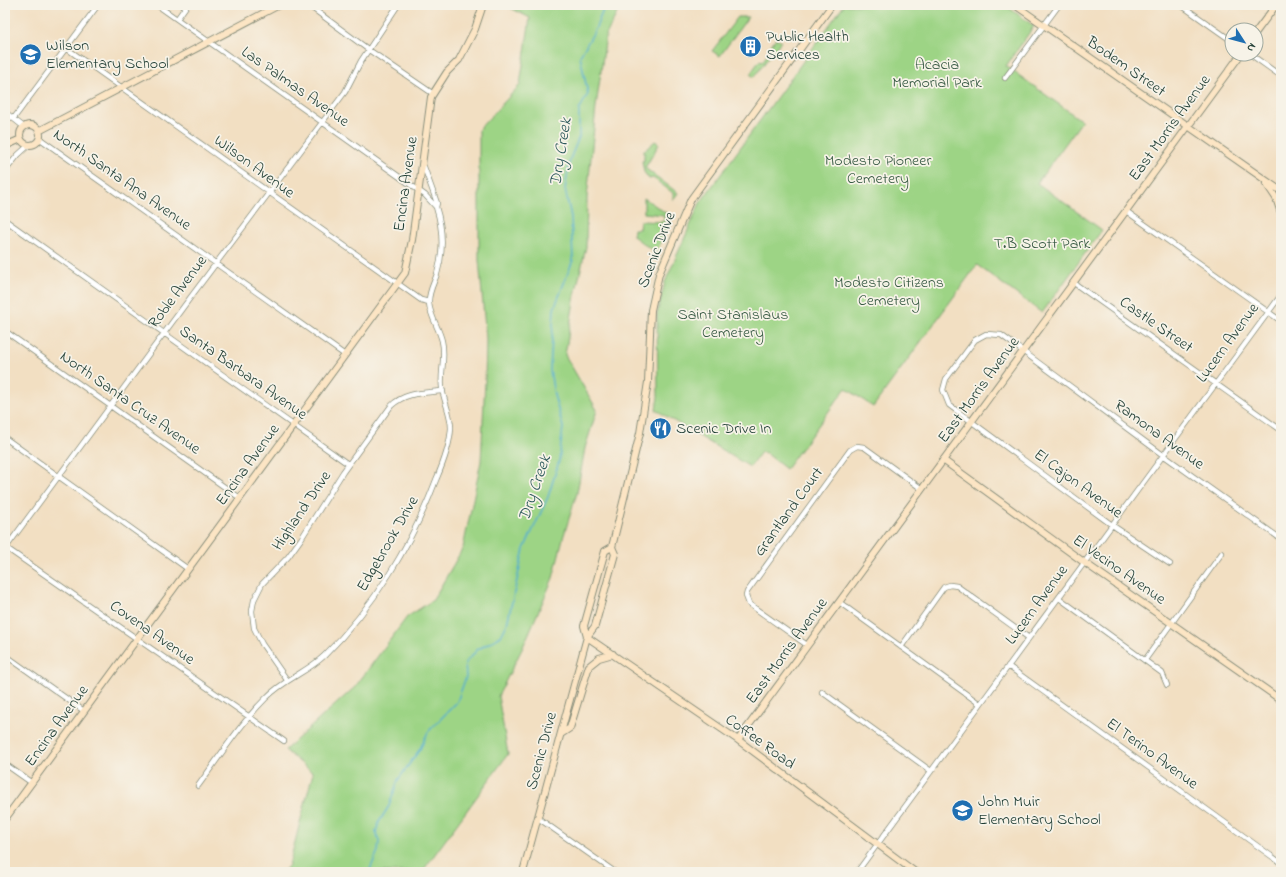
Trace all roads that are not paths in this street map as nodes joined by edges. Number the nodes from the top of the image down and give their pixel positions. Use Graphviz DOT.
graph roads {
  1 [pos="98,5"];
  2 [pos="157,5"];
  3 [pos="187,5"];
  4 [pos="279,5"];
  5 [pos="308,5"];
  6 [pos="398,5"];
  7 [pos="483,5"];
  8 [pos="832,5"];
  9 [pos="1015,5"];
  10 [pos="1059,5"];
  11 [pos="1180,5"];
  12 [pos="1276,5"];
  13 [pos="177,19"];
  14 [pos="1263,22"];
  15 [pos="1044,26"];
  16 [pos="1224,36"];
  17 [pos="208,41"];
  18 [pos="66,48"];
  19 [pos="369,50"];
  20 [pos="1234,62"];
  21 [pos="1261,62"];
  22 [pos="1281,76"];
  23 [pos="1005,78"];
  24 [pos="121,87"];
  25 [pos="432,93"];
  26 [pos="5,112"];
  27 [pos="14,118"];
  28 [pos="322,122"];
  29 [pos="1188,126"];
  30 [pos="24,127"];
  31 [pos="39,131"];
  32 [pos="39,138"];
  33 [pos="21,139"];
  34 [pos="29,145"];
  35 [pos="5,146"];
  36 [pos="423,161"];
  37 [pos="5,171"];
  38 [pos="1263,179"];
  39 [pos="1281,190"];
  40 [pos="419,191"];
  41 [pos="268,193"];
  42 [pos="436,207"];
  43 [pos="1281,210"];
  44 [pos="1126,211"];
  45 [pos="5,220"];
  46 [pos="216,262"];
  47 [pos="398,283"];
  48 [pos="1074,283"];
  49 [pos="1281,295"];
  50 [pos="429,302"];
  51 [pos="1267,312"];
  52 [pos="1281,321"];
  53 [pos="5,331"];
  54 [pos="164,333"];
  55 [pos="1023,351"];
  56 [pos="345,355"];
  57 [pos="1215,383"];
  58 [pos="443,391"];
  59 [pos="110,405"];
  60 [pos="971,423"];
  61 [pos="293,425"];
  62 [pos="1281,430"];
  63 [pos="5,438"];
  64 [pos="1163,455"];
  65 [pos="943,460"];
  66 [pos="348,464"];
  67 [pos="58,476"];
  68 [pos="922,489"];
  69 [pos="240,498"];
  70 [pos="1112,525"];
  71 [pos="1281,539"];
  72 [pos="612,547"];
  73 [pos="5,548"];
  74 [pos="1222,554"];
  75 [pos="1085,563"];
  76 [pos="1170,564"];
  77 [pos="188,569"];
  78 [pos="1059,598"];
  79 [pos="839,602"];
  80 [pos="1172,623"];
  81 [pos="587,637"];
  82 [pos="137,638"];
  83 [pos="1029,638"];
  84 [pos="807,645"];
  85 [pos="901,647"];
  86 [pos="613,654"];
  87 [pos="5,655"];
  88 [pos="1145,660"];
  89 [pos="1008,666"];
  90 [pos="287,680"];
  91 [pos="1167,685"];
  92 [pos="822,692"];
  93 [pos="1281,700"];
  94 [pos="980,704"];
  95 [pos="84,711"];
  96 [pos="249,716"];
  97 [pos="561,734"];
  98 [pos="738,740"];
  99 [pos="284,741"];
  100 [pos="5,764"];
  101 [pos="931,771"];
  102 [pos="32,783"];
  103 [pos="198,786"];
  104 [pos="538,818"];
  105 [pos="5,819"];
  106 [pos="877,844"];
  107 [pos="1281,863"];
  108 [pos="523,872"];
  109 [pos="615,872"];
  110 [pos="857,872"];
  111 [pos="915,872"];
  1 -- 18 [label="street"];
  2 -- 13 [label="street, Las Palmas Avenue"];
  3 -- 13 [label="street"];
  4 -- 17 [label="street"];
  5 -- 19 [label="street"];
  6 -- 19 [label="street, Roble Avenue"];
  7 -- 25 [label="street"];
  8 -- 72 [label="street, Scenic Drive"];
  9 -- 15 [label="street, Bodem Street"];
  10 -- 15 [label="street"];
  11 -- 16 [label="street"];
  12 -- 14 [label="street"];
  13 -- 17 [label="street, Las Palmas Avenue"];
  15 -- 23 [label="street"];
  15 -- 29 [label="street, Bodem Street"];
  17 -- 24 [label="street"];
  17 -- 28 [label="street, Las Palmas Avenue"];
  18 -- 24 [label="street, Wilson Avenue"];
  18 -- 27 [label="street"];
  19 -- 25 [label="street"];
  19 -- 28 [label="street, Roble Avenue"];
  20 -- 29 [label="street, East Morris Avenue"];
  21 -- 22 [label="street"];
  24 -- 31 [label="street"];
  24 -- 41 [label="street, Wilson Avenue"];
  25 -- 36 [label="street, Encina Avenue"];
  26 -- 27 [label="street"];
  27 -- 30 [label="street"];
  28 -- 40 [label="street, Las Palmas Avenue"];
  28 -- 41 [label="street, Roble Avenue"];
  29 -- 38 [label="street, Bodem Street"];
  29 -- 44 [label="street, East Morris Avenue"];
  30 -- 31 [label="street"];
  30 -- 33 [label="street"];
  31 -- 32 [label="street"];
  32 -- 34 [label="street"];
  32 -- 46 [label="street, North Santa Ana Avenue"];
  33 -- 34 [label="street"];
  33 -- 35 [label="street"];
  34 -- 37 [label="street"];
  36 -- 40 [label="street, Encina Avenue"];
  36 -- 42 [label="street"];
  38 -- 39 [label="street, Bodem Street"];
  38 -- 43 [label="street"];
  40 -- 42 [label="street"];
  40 -- 47 [label="street, Encina Avenue"];
  41 -- 46 [label="street, Roble Avenue"];
  41 -- 47 [label="street, Wilson Avenue"];
  42 -- 50 [label="street"];
  44 -- 48 [label="street, East Morris Avenue"];
  44 -- 51 [label="street"];
  45 -- 54 [label="street, Santa Barbara Avenue"];
  46 -- 54 [label="street, Roble Avenue"];
  46 -- 56 [label="street, North Santa Ana Avenue"];
  47 -- 50 [label="street, Wilson Avenue"];
  47 -- 56 [label="street, Encina Avenue"];
  48 -- 55 [label="street, East Morris Avenue"];
  48 -- 57 [label="street, Castle Street"];
  49 -- 51 [label="street, Lucern Avenue"];
  50 -- 58 [label="street, Edgebrook Drive"];
  51 -- 52 [label="street"];
  51 -- 57 [label="street, Lucern Avenue"];
  53 -- 59 [label="street, North Santa Cruz Avenue"];
  54 -- 59 [label="street, Roble Avenue"];
  54 -- 61 [label="street, Santa Barbara Avenue"];
  55 -- 60 [label="street, East Morris Avenue"];
  55 -- 60 [label="street, Ramona Avenue"];
  55 -- 64 [label="street, Ramona Avenue"];
  56 -- 61 [label="street, Encina Avenue"];
  57 -- 62 [label="street, Castle Street"];
  57 -- 64 [label="street, Lucern Avenue"];
  58 -- 66 [label="street, Highland Drive"];
  58 -- 90 [label="street, Edgebrook Drive"];
  59 -- 67 [label="street, Roble Avenue"];
  59 -- 69 [label="street, North Santa Cruz Avenue"];
  60 -- 65 [label="street, East Morris Avenue"];
  60 -- 70 [label="street, El Cajon Avenue"];
  61 -- 66 [label="street, Santa Barbara Avenue"];
  61 -- 69 [label="street, Encina Avenue"];
  63 -- 67 [label="street"];
  64 -- 70 [label="street, Lucern Avenue"];
  64 -- 71 [label="street, Ramona Avenue"];
  65 -- 68 [label="street, East Morris Avenue"];
  65 -- 75 [label="street, El Vecino Avenue"];
  66 -- 90 [label="street, Highland Drive"];
  67 -- 73 [label="street, Roble Avenue"];
  67 -- 77 [label="street"];
  68 -- 79 [label="street, East Morris Avenue"];
  68 -- 84 [label="street, Grantland Court"];
  69 -- 77 [label="street, Encina Avenue"];
  70 -- 75 [label="street, Lucern Avenue"];
  70 -- 76 [label="street, El Cajon Avenue"];
  72 -- 81 [label="street, Scenic Drive"];
  72 -- 81 [label="street, Scenic Drive"];
  73 -- 82 [label="street, Covena Avenue"];
  74 -- 80 [label="street"];
  75 -- 78 [label="street, Lucern Avenue"];
  75 -- 80 [label="street, El Vecino Avenue"];
  77 -- 82 [label="street, Encina Avenue"];
  78 -- 83 [label="street, Lucern Avenue"];
  78 -- 88 [label="street"];
  79 -- 84 [label="street, East Morris Avenue"];
  79 -- 85 [label="street"];
  80 -- 88 [label="street"];
  80 -- 93 [label="street, El Vecino Avenue"];
  81 -- 86 [label="street, Coffee Road"];
  81 -- 97 [label="street, Scenic Drive"];
  82 -- 95 [label="street, Encina Avenue"];
  82 -- 96 [label="street, Covena Avenue"];
  83 -- 85 [label="street"];
  83 -- 89 [label="street, Lucern Avenue"];
  84 -- 98 [label="street, East Morris Avenue"];
  85 -- 94 [label="street"];
  86 -- 97 [label="street"];
  86 -- 98 [label="street, Coffee Road"];
  87 -- 95 [label="street"];
  88 -- 91 [label="street"];
  89 -- 94 [label="street, Lucern Avenue"];
  89 -- 107 [label="street, El Terino Avenue"];
  90 -- 96 [label="street, Edgebrook Drive"];
  92 -- 101 [label="street"];
  94 -- 101 [label="street, Lucern Avenue"];
  95 -- 102 [label="street, Encina Avenue"];
  96 -- 99 [label="street, Covena Avenue"];
  96 -- 103 [label="street, Edgebrook Drive"];
  97 -- 104 [label="street, Scenic Drive"];
  98 -- 106 [label="street, Coffee Road"];
  100 -- 102 [label="street"];
  101 -- 106 [label="street, Lucern Avenue"];
  102 -- 105 [label="street, Encina Avenue"];
  104 -- 108 [label="street, Scenic Drive"];
  104 -- 109 [label="street"];
  106 -- 110 [label="street, Lucern Avenue"];
  106 -- 111 [label="street, Coffee Road"];
}
